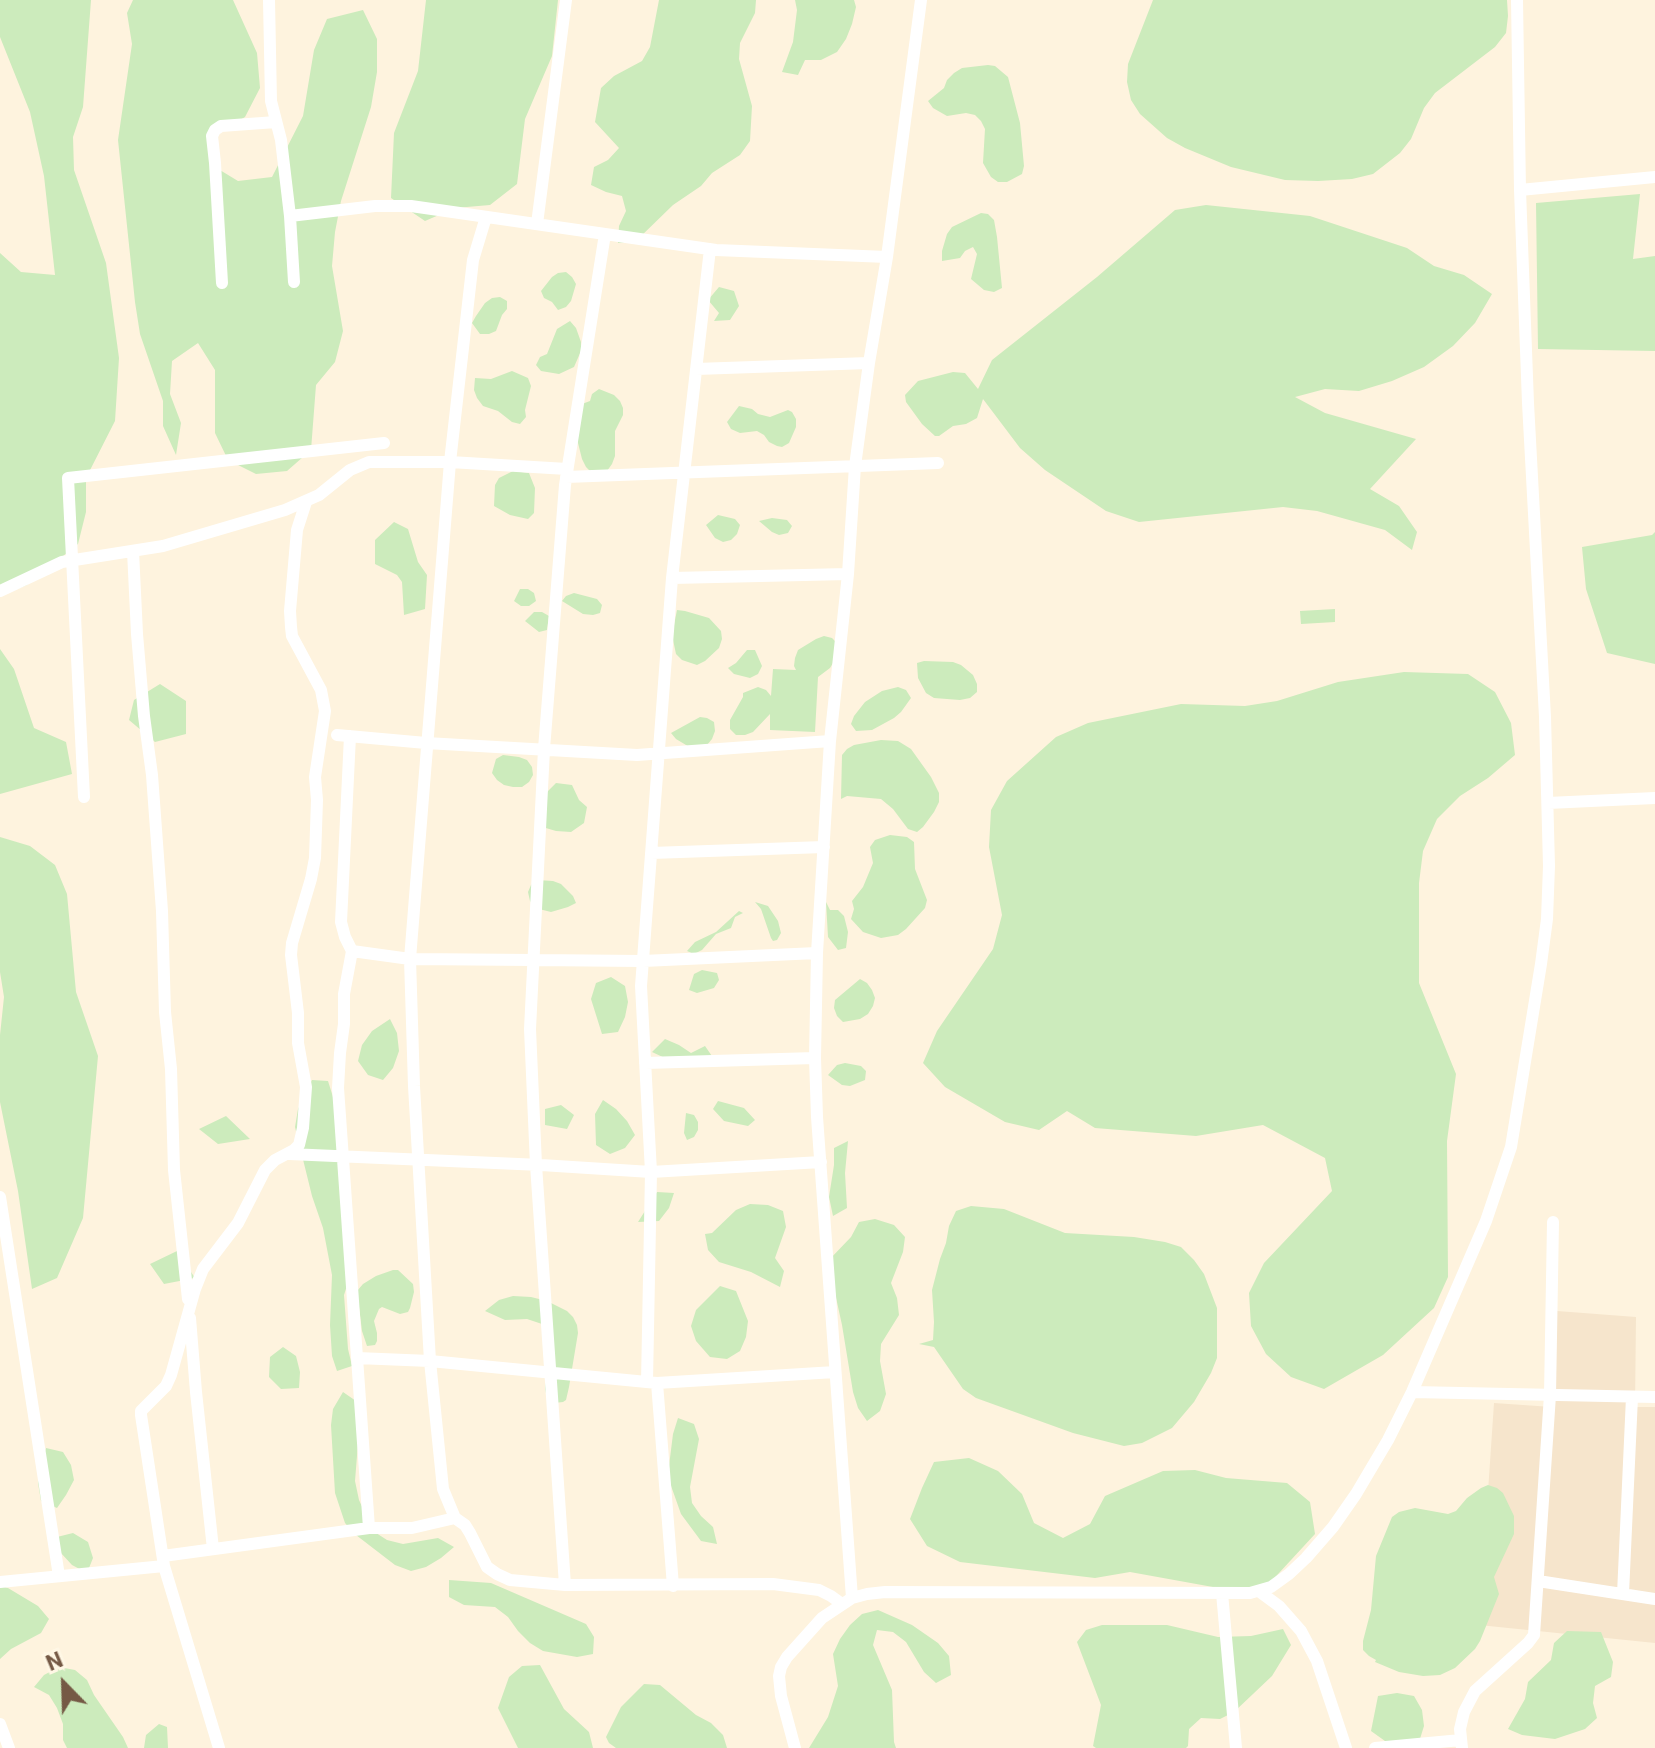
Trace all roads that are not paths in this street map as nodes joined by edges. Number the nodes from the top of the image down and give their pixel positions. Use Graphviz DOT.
graph roads {
  1 [pos="269,0"];
  2 [pos="566,0"];
  3 [pos="921,0"];
  4 [pos="1517,0"];
  5 [pos="276,122"];
  6 [pos="1655,177"];
  7 [pos="1520,190"];
  8 [pos="290,216"];
  9 [pos="486,217"];
  10 [pos="537,224"];
  11 [pos="605,234"];
  12 [pos="710,249"];
  13 [pos="887,257"];
  14 [pos="294,282"];
  15 [pos="222,283"];
  16 [pos="869,363"];
  17 [pos="696,369"];
  18 [pos="384,443"];
  19 [pos="450,462"];
  20 [pos="938,463"];
  21 [pos="855,466"];
  22 [pos="566,473"];
  23 [pos="684,473"];
  24 [pos="306,502"];
  25 [pos="133,551"];
  26 [pos="73,560"];
  27 [pos="848,574"];
  28 [pos="672,578"];
  29 [pos="0,591"];
  30 [pos="830,741"];
  31 [pos="426,743"];
  32 [pos="544,749"];
  33 [pos="658,754"];
  34 [pos="84,797"];
  35 [pos="1655,798"];
  36 [pos="1548,803"];
  37 [pos="824,847"];
  38 [pos="651,853"];
  39 [pos="352,951"];
  40 [pos="817,953"];
  41 [pos="410,959"];
  42 [pos="533,960"];
  43 [pos="643,961"];
  44 [pos="815,1058"];
  45 [pos="645,1063"];
  46 [pos="288,1154"];
  47 [pos="343,1157"];
  48 [pos="419,1160"];
  49 [pos="821,1162"];
  50 [pos="536,1165"];
  51 [pos="651,1172"];
  52 [pos="0,1197"];
  53 [pos="1553,1222"];
  54 [pos="189,1309"];
  55 [pos="357,1358"];
  56 [pos="430,1361"];
  57 [pos="835,1372"];
  58 [pos="550,1374"];
  59 [pos="652,1382"];
  60 [pos="1412,1392"];
  61 [pos="1550,1395"];
  62 [pos="1632,1397"];
  63 [pos="1655,1397"];
  64 [pos="455,1518"];
  65 [pos="369,1528"];
  66 [pos="213,1549"];
  67 [pos="163,1561"];
  68 [pos="59,1576"];
  69 [pos="1538,1581"];
  70 [pos="0,1582"];
  71 [pos="565,1585"];
  72 [pos="673,1586"];
  73 [pos="1260,1592"];
  74 [pos="1222,1593"];
  75 [pos="1623,1594"];
  76 [pos="1655,1599"];
  77 [pos="847,1601"];
  78 [pos="0,1724"];
  79 [pos="1461,1744"];
  80 [pos="9,1748"];
  81 [pos="219,1748"];
  82 [pos="795,1748"];
  83 [pos="1236,1748"];
  84 [pos="1346,1748"];
  85 [pos="1375,1748"];
  1 -- 5 [label="street"];
  2 -- 10 [label="street"];
  3 -- 13 [label="street"];
  4 -- 7 [label="street"];
  5 -- 8 [label="street"];
  5 -- 15 [label="street"];
  6 -- 7 [label="street"];
  7 -- 36 [label="street"];
  8 -- 9 [label="street"];
  8 -- 14 [label="street"];
  9 -- 10 [label="street"];
  9 -- 19 [label="street"];
  10 -- 11 [label="street"];
  11 -- 12 [label="street"];
  11 -- 22 [label="street"];
  12 -- 13 [label="street"];
  12 -- 17 [label="street"];
  13 -- 16 [label="street"];
  16 -- 17 [label="street"];
  16 -- 21 [label="street"];
  17 -- 23 [label="street"];
  18 -- 26 [label="street"];
  19 -- 22 [label="street"];
  19 -- 24 [label="street"];
  19 -- 31 [label="street"];
  20 -- 21 [label="street"];
  21 -- 23 [label="street"];
  21 -- 27 [label="street"];
  22 -- 23 [label="street"];
  22 -- 32 [label="street"];
  23 -- 28 [label="street"];
  24 -- 25 [label="street"];
  24 -- 46 [label="street"];
  25 -- 26 [label="street"];
  25 -- 54 [label="street"];
  26 -- 29 [label="street"];
  26 -- 34 [label="street"];
  27 -- 28 [label="street"];
  27 -- 30 [label="street"];
  28 -- 33 [label="street"];
  30 -- 33 [label="street"];
  30 -- 37 [label="street"];
  31 -- 32 [label="street"];
  31 -- 39 [label="street"];
  31 -- 41 [label="street"];
  32 -- 33 [label="street"];
  32 -- 42 [label="street"];
  33 -- 38 [label="street"];
  35 -- 36 [label="street"];
  36 -- 60 [label="street"];
  37 -- 38 [label="street"];
  37 -- 40 [label="street"];
  38 -- 43 [label="street"];
  39 -- 41 [label="street"];
  39 -- 47 [label="street"];
  40 -- 43 [label="street"];
  40 -- 44 [label="street"];
  41 -- 42 [label="street"];
  41 -- 48 [label="street"];
  42 -- 43 [label="street"];
  42 -- 50 [label="street"];
  43 -- 45 [label="street"];
  44 -- 45 [label="street"];
  44 -- 49 [label="street"];
  45 -- 51 [label="street"];
  46 -- 47 [label="street"];
  46 -- 54 [label="street"];
  47 -- 48 [label="street"];
  47 -- 55 [label="street"];
  48 -- 50 [label="street"];
  48 -- 56 [label="street"];
  49 -- 51 [label="street"];
  49 -- 57 [label="street"];
  50 -- 51 [label="street"];
  50 -- 58 [label="street"];
  51 -- 59 [label="street"];
  52 -- 68 [label="street"];
  53 -- 61 [label="street"];
  54 -- 66 [label="street"];
  54 -- 67 [label="street"];
  55 -- 56 [label="street"];
  55 -- 65 [label="street"];
  56 -- 58 [label="street"];
  56 -- 64 [label="street"];
  57 -- 59 [label="street"];
  57 -- 77 [label="street"];
  58 -- 59 [label="street"];
  58 -- 71 [label="street"];
  59 -- 72 [label="street"];
  60 -- 61 [label="street"];
  60 -- 73 [label="street"];
  61 -- 62 [label="street"];
  61 -- 69 [label="street"];
  62 -- 63 [label="street"];
  62 -- 75 [label="street"];
  64 -- 65 [label="street"];
  64 -- 71 [label="street"];
  65 -- 66 [label="street"];
  66 -- 67 [label="street"];
  67 -- 68 [label="street"];
  67 -- 81 [label="street"];
  68 -- 70 [label="street"];
  69 -- 75 [label="street"];
  69 -- 79 [label="street"];
  71 -- 72 [label="street"];
  72 -- 77 [label="street"];
  73 -- 74 [label="street"];
  73 -- 84 [label="street"];
  74 -- 77 [label="street"];
  74 -- 83 [label="street"];
  75 -- 76 [label="street"];
  77 -- 82 [label="street"];
  78 -- 80 [label="street"];
  79 -- 85 [label="street"];
}
